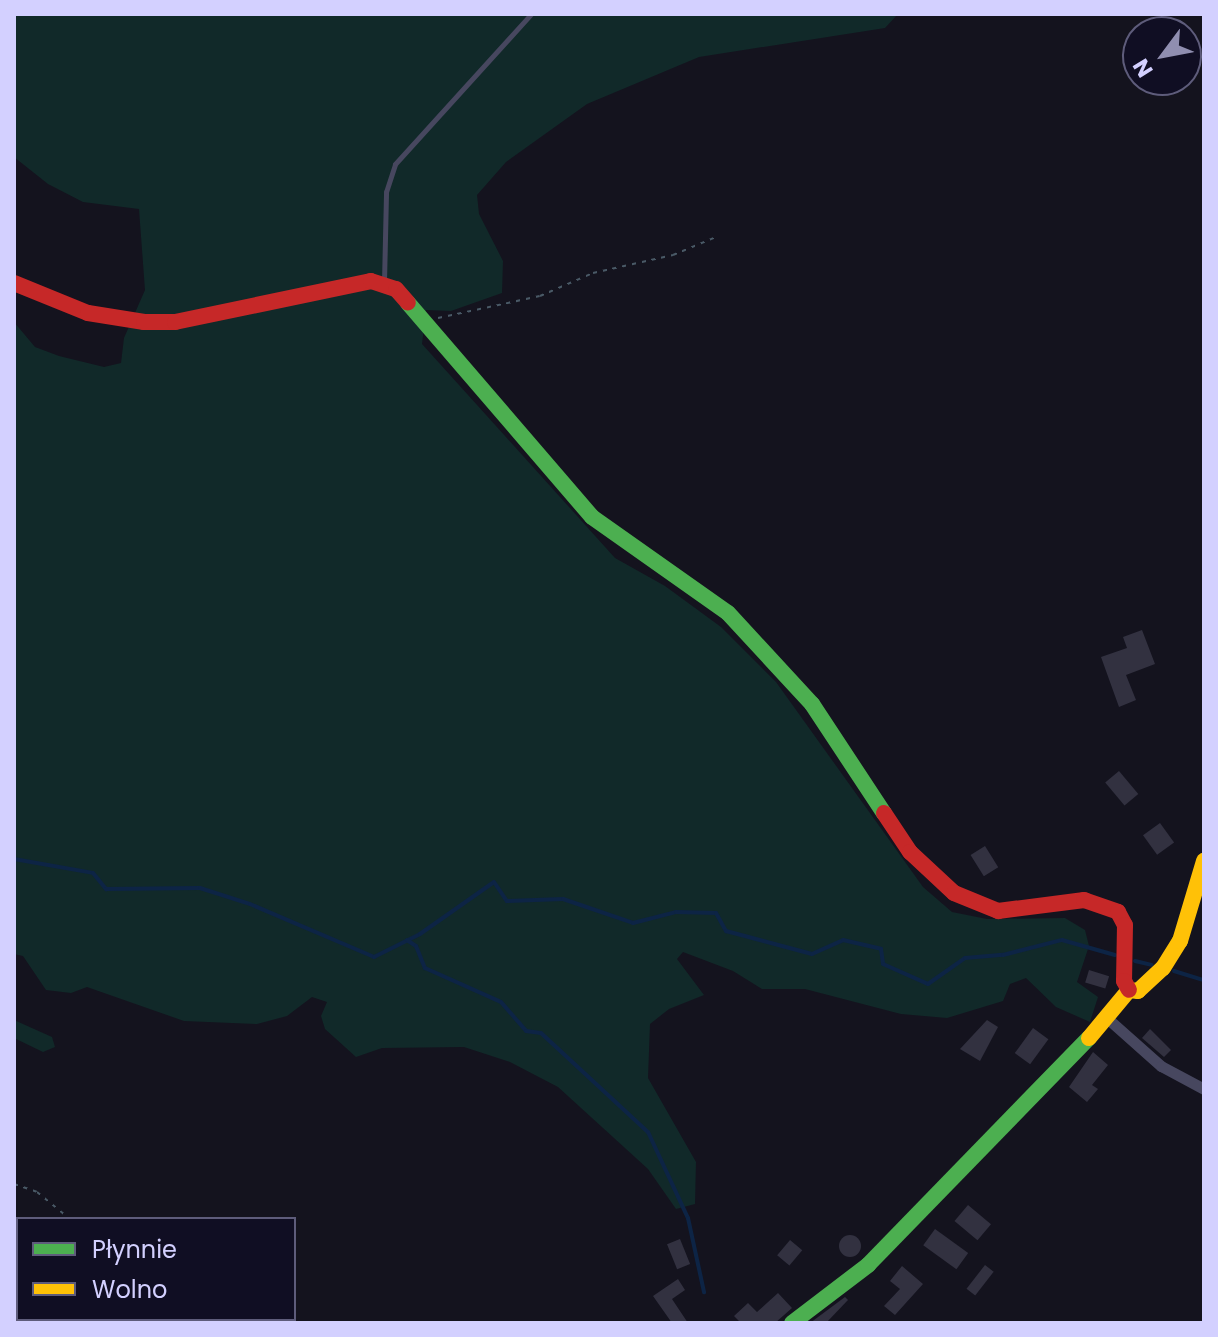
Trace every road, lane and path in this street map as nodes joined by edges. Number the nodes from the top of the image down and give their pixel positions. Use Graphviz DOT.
graph roads {
  1 [pos="531,14"];
  2 [pos="716,237"];
  3 [pos="384,282"];
  4 [pos="14,283"];
  5 [pos="425,320"];
  6 [pos="1204,861"];
  7 [pos="1129,990"];
  8 [pos="1108,1019"];
  9 [pos="1204,1089"];
  10 [pos="15,1186"];
  11 [pos="68,1217"];
  12 [pos="792,1323"];
  1 -- 3 [label="lane"];
  2 -- 5 [label="path"];
  3 -- 4 [label="street"];
  3 -- 5 [label="street"];
  5 -- 7 [label="street"];
  6 -- 7 [label="street"];
  7 -- 8 [label="street"];
  8 -- 9 [label="street"];
  8 -- 12 [label="street"];
  10 -- 11 [label="path"];
}
